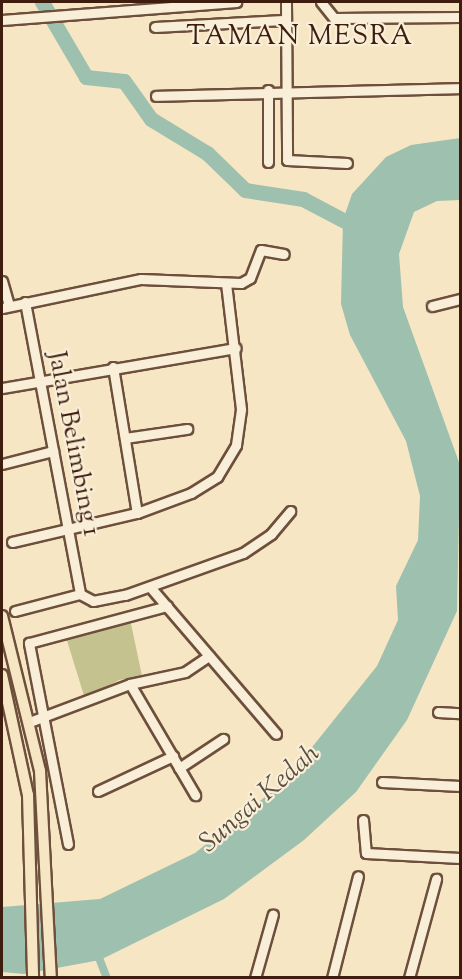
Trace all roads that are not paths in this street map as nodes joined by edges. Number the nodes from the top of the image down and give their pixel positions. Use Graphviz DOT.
graph roads {
  1 [pos="236,2"];
  2 [pos="286,2"];
  3 [pos="321,2"];
  4 [pos="460,17"];
  5 [pos="2,20"];
  6 [pos="283,20"];
  7 [pos="155,27"];
  8 [pos="460,88"];
  9 [pos="285,89"];
  10 [pos="268,90"];
  11 [pos="156,96"];
  12 [pos="268,162"];
  13 [pos="347,163"];
  14 [pos="284,254"];
  15 [pos="2,281"];
  16 [pos="226,284"];
  17 [pos="460,299"];
  18 [pos="25,302"];
  19 [pos="432,306"];
  20 [pos="5,307"];
  21 [pos="236,348"];
  22 [pos="113,367"];
  23 [pos="40,378"];
  24 [pos="2,388"];
  25 [pos="187,429"];
  26 [pos="124,438"];
  27 [pos="53,451"];
  28 [pos="2,464"];
  29 [pos="290,511"];
  30 [pos="137,513"];
  31 [pos="68,527"];
  32 [pos="12,542"];
  33 [pos="151,588"];
  34 [pos="80,594"];
  35 [pos="167,606"];
  36 [pos="15,611"];
  37 [pos="2,616"];
  38 [pos="209,656"];
  39 [pos="2,675"];
  40 [pos="130,684"];
  41 [pos="438,712"];
  42 [pos="460,713"];
  43 [pos="45,718"];
  44 [pos="32,721"];
  45 [pos="276,734"];
  46 [pos="223,739"];
  47 [pos="172,756"];
  48 [pos="179,768"];
  49 [pos="382,782"];
  50 [pos="460,786"];
  51 [pos="98,791"];
  52 [pos="195,795"];
  53 [pos="363,820"];
  54 [pos="68,844"];
  55 [pos="460,858"];
  56 [pos="358,876"];
  57 [pos="436,879"];
  58 [pos="273,914"];
  59 [pos="33,978"];
  60 [pos="51,978"];
  61 [pos="255,978"];
  62 [pos="332,978"];
  63 [pos="410,978"];
  1 -- 5 [label="street"];
  2 -- 6 [label="street"];
  3 -- 4 [label="street"];
  6 -- 7 [label="street"];
  6 -- 9 [label="street"];
  8 -- 9 [label="street"];
  9 -- 10 [label="street"];
  9 -- 13 [label="street"];
  10 -- 11 [label="street"];
  10 -- 12 [label="street"];
  14 -- 16 [label="street"];
  15 -- 20 [label="street"];
  16 -- 18 [label="street"];
  16 -- 21 [label="street"];
  17 -- 19 [label="street"];
  18 -- 20 [label="street"];
  18 -- 23 [label="street, Jalan Belimbing 1"];
  21 -- 22 [label="street"];
  21 -- 30 [label="street"];
  22 -- 23 [label="street"];
  22 -- 26 [label="street"];
  23 -- 24 [label="street"];
  23 -- 27 [label="street, Jalan Belimbing 1"];
  25 -- 26 [label="street"];
  26 -- 30 [label="street"];
  27 -- 28 [label="street"];
  27 -- 31 [label="street, Jalan Belimbing 1"];
  29 -- 33 [label="street"];
  30 -- 31 [label="street"];
  31 -- 32 [label="street"];
  31 -- 34 [label="street, Jalan Belimbing 1"];
  33 -- 34 [label="street"];
  33 -- 35 [label="street"];
  34 -- 36 [label="street"];
  35 -- 38 [label="street"];
  35 -- 43 [label="street"];
  37 -- 44 [label="main road"];
  38 -- 40 [label="street"];
  38 -- 45 [label="street"];
  39 -- 59 [label="main road"];
  40 -- 43 [label="street"];
  40 -- 47 [label="street"];
  41 -- 42 [label="street"];
  43 -- 44 [label="street"];
  43 -- 54 [label="street"];
  44 -- 60 [label="main road"];
  46 -- 48 [label="street"];
  47 -- 48 [label="street"];
  47 -- 51 [label="street"];
  48 -- 52 [label="street"];
  49 -- 50 [label="street"];
  53 -- 55 [label="street"];
  56 -- 62 [label="street"];
  57 -- 63 [label="street"];
  58 -- 61 [label="street"];
}
